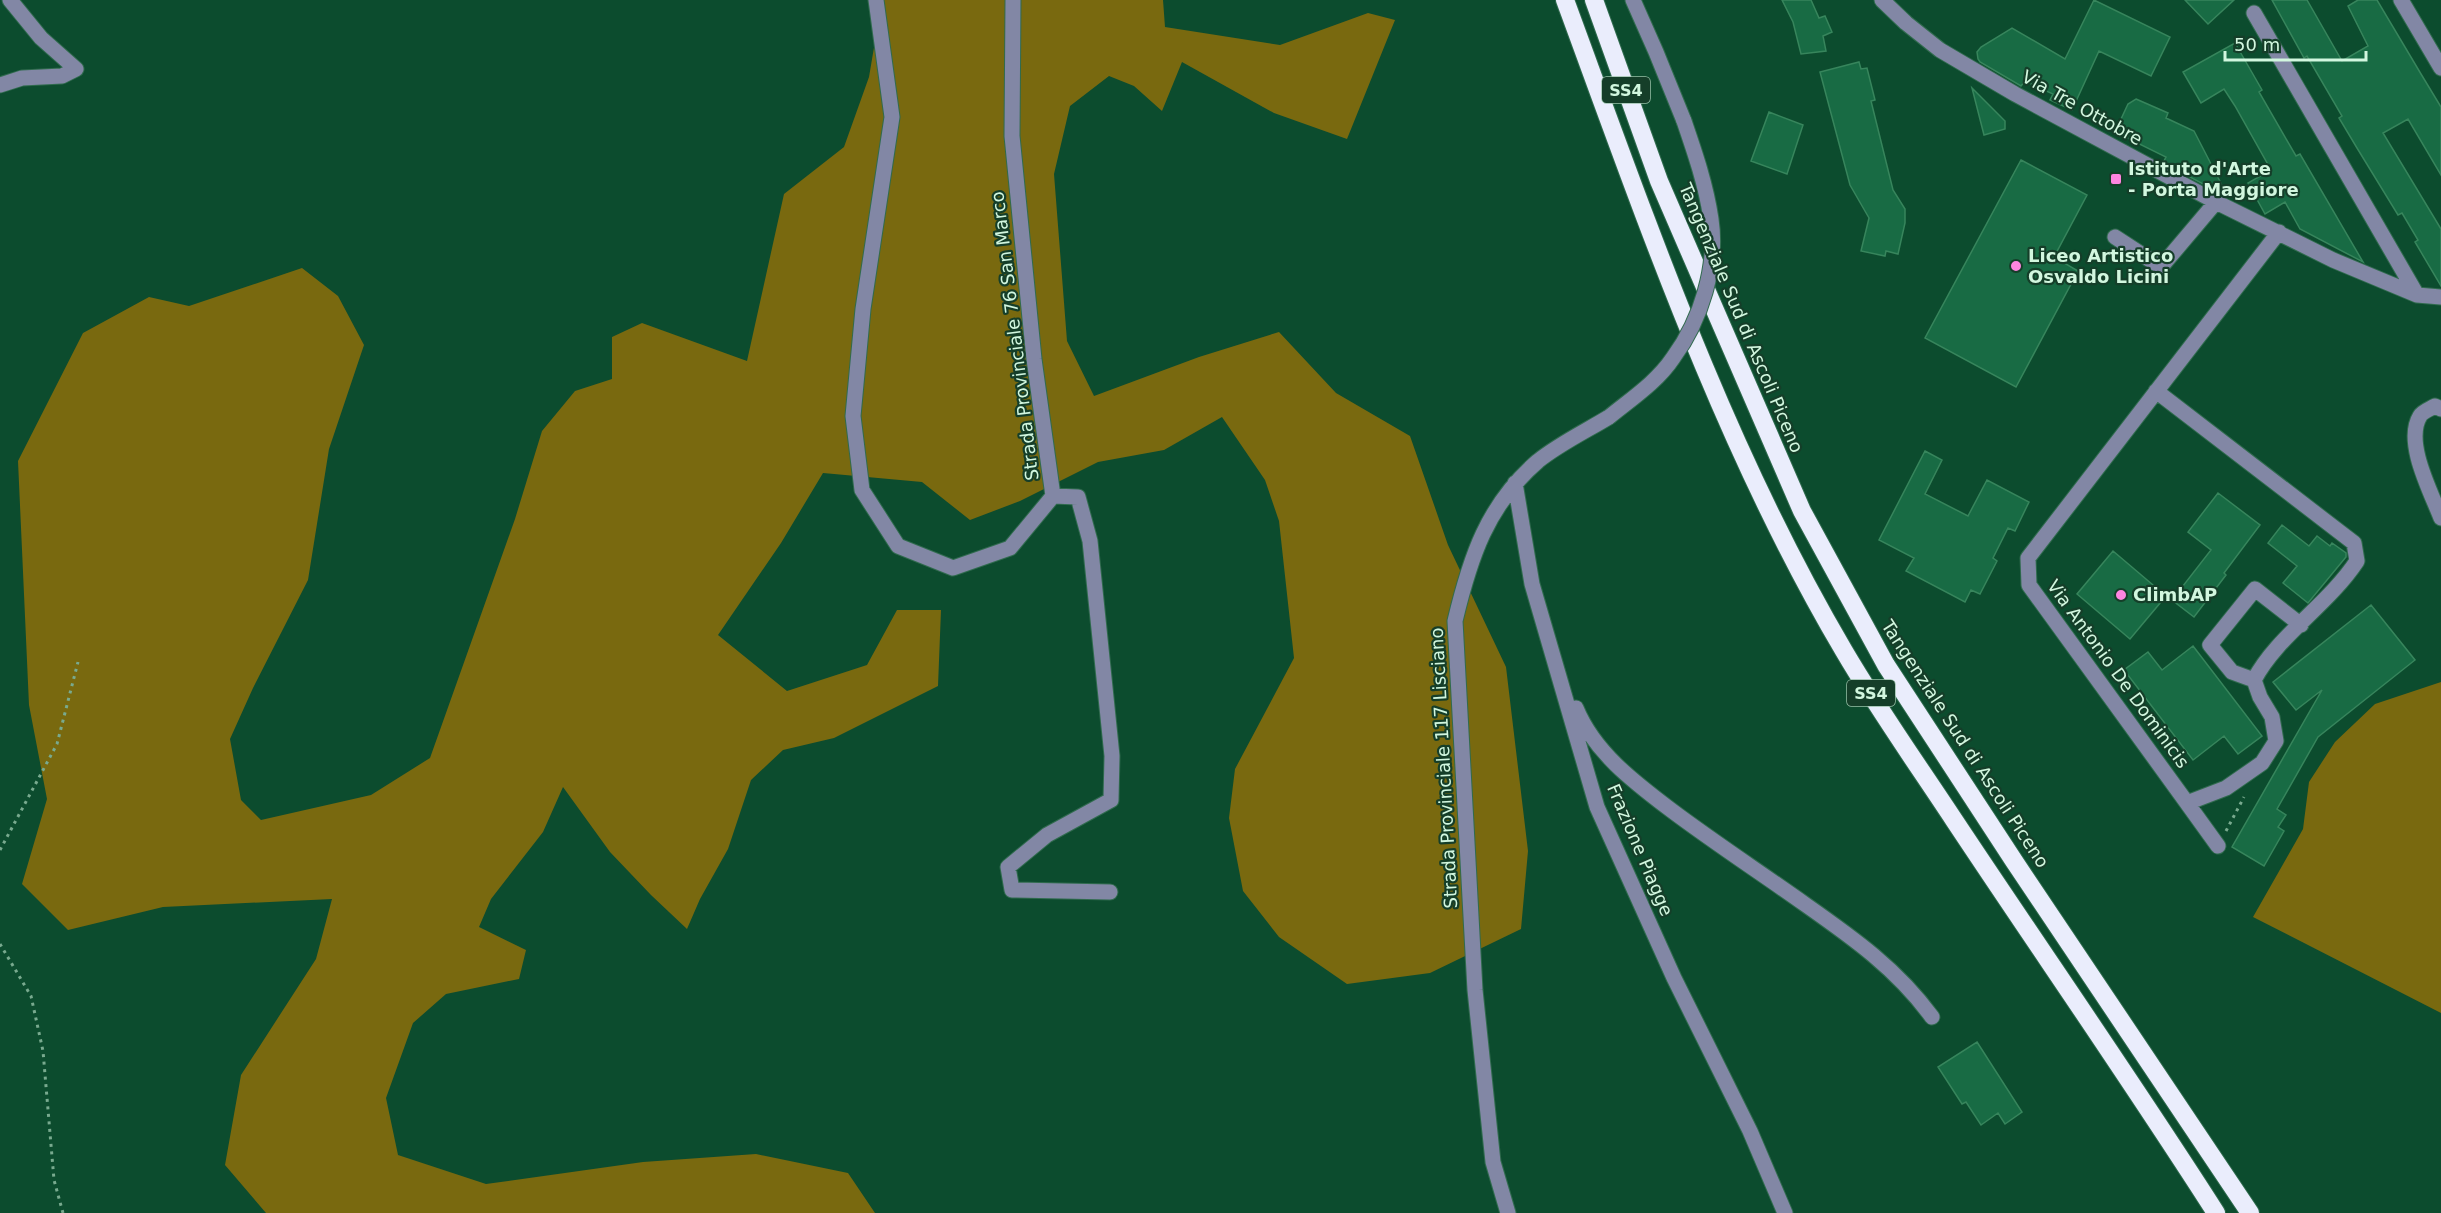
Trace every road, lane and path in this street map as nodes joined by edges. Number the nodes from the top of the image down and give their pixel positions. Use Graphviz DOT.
graph roads {
  1 [pos="10,0"];
  2 [pos="876,0"];
  3 [pos="1014,0"];
  4 [pos="1565,0"];
  5 [pos="1594,0"];
  6 [pos="1633,0"];
  7 [pos="1882,0"];
  8 [pos="2401,0"];
  9 [pos="2254,13"];
  10 [pos="2441,68"];
  11 [pos="0,85"];
  12 [pos="2216,202"];
  13 [pos="2279,232"];
  14 [pos="2115,237"];
  15 [pos="2417,295"];
  16 [pos="2441,297"];
  17 [pos="2156,391"];
  18 [pos="2441,409"];
  19 [pos="1515,483"];
  20 [pos="1053,496"];
  21 [pos="2441,518"];
  22 [pos="2301,625"];
  23 [pos="1554,658"];
  24 [pos="78,662"];
  25 [pos="2254,680"];
  26 [pos="2246,795"];
  27 [pos="2187,802"];
  28 [pos="2218,846"];
  29 [pos="0,850"];
  30 [pos="1110,892"];
  31 [pos="0,944"];
  32 [pos="1932,1017"];
  33 [pos="63,1213"];
  34 [pos="1508,1213"];
  35 [pos="1785,1213"];
  36 [pos="2216,1213"];
  37 [pos="2250,1213"];
  1 -- 11 [label="street"];
  2 -- 20 [label="street, Strada Provinciale 76 San Marco"];
  3 -- 20 [label="street, Strada Provinciale 76 San Marco"];
  4 -- 36 [label="highway, SS4"];
  5 -- 37 [label="highway, Tangenziale Sud di Ascoli Piceno / SS4"];
  6 -- 19 [label="street, Strada Provinciale 117 Lisciano, bridge"];
  7 -- 12 [label="street, Via Tre Ottobre"];
  8 -- 10 [label="street"];
  9 -- 15 [label="street"];
  12 -- 13 [label="street, Via Tre Ottobre"];
  12 -- 14 [label="street"];
  13 -- 15 [label="street, Via Tre Ottobre"];
  13 -- 17 [label="street, Via Antonio De Dominicis"];
  15 -- 16 [label="street, Via Tre Ottobre"];
  17 -- 22 [label="street"];
  17 -- 27 [label="street, Via Antonio De Dominicis"];
  18 -- 21 [label="street"];
  19 -- 23 [label="street, Frazione Piagge"];
  19 -- 34 [label="street, Strada Provinciale 117 Lisciano"];
  20 -- 30 [label="street"];
  22 -- 25 [label="street"];
  22 -- 25 [label="street"];
  23 -- 32 [label="street"];
  23 -- 35 [label="street, Frazione Piagge"];
  24 -- 29 [label="path"];
  25 -- 27 [label="street"];
  26 -- 28 [label="path"];
  27 -- 28 [label="street, Via Antonio De Dominicis"];
  31 -- 33 [label="path"];
}
